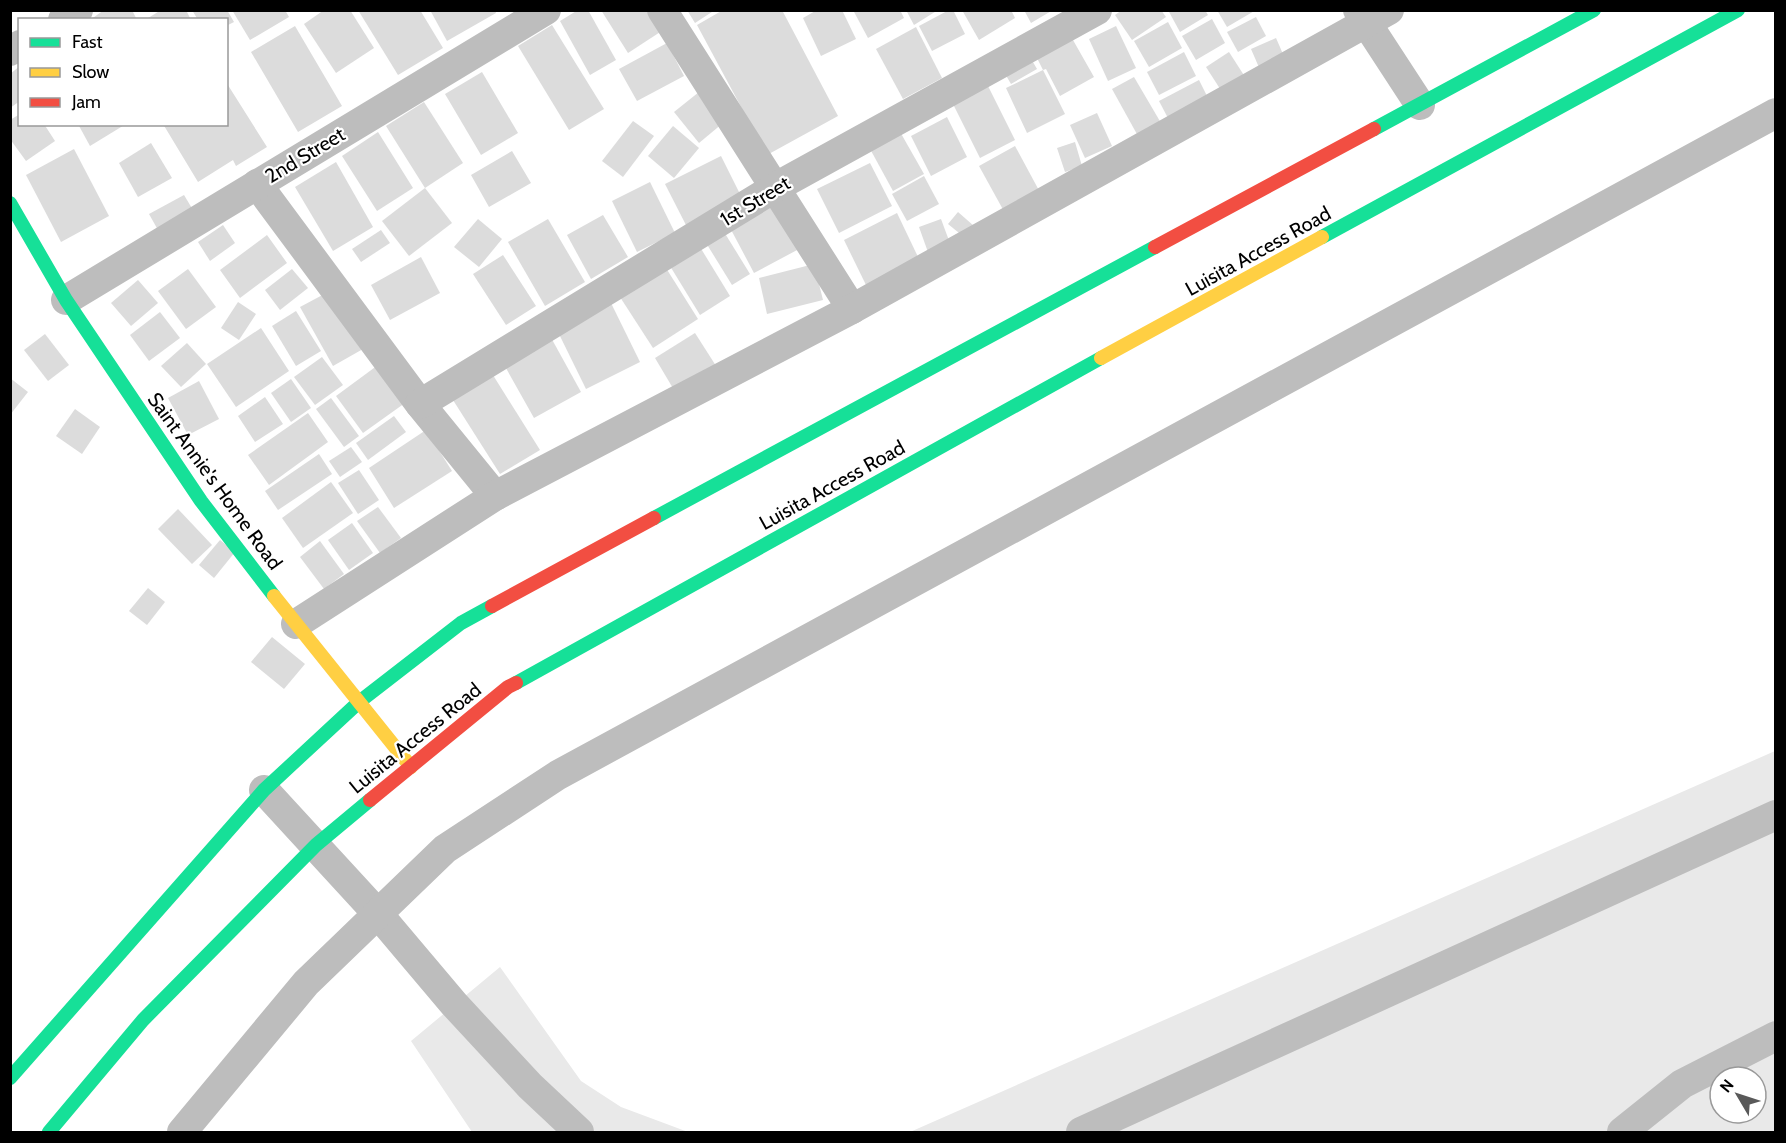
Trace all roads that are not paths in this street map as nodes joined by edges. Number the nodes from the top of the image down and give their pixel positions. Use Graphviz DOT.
graph roads {
  1 [pos="546,10"];
  2 [pos="662,10"];
  3 [pos="1097,10"];
  4 [pos="1594,10"];
  5 [pos="1738,10"];
  6 [pos="1371,14"];
  7 [pos="1420,105"];
  8 [pos="1776,113"];
  9 [pos="257,184"];
  10 [pos="776,187"];
  11 [pos="10,203"];
  12 [pos="66,300"];
  13 [pos="852,309"];
  14 [pos="420,404"];
  15 [pos="495,496"];
  16 [pos="296,624"];
  17 [pos="359,702"];
  18 [pos="411,767"];
  19 [pos="264,789"];
  20 [pos="1776,815"];
  21 [pos="316,845"];
  22 [pos="378,914"];
  23 [pos="1776,1036"];
  24 [pos="10,1078"];
  25 [pos="49,1132"];
  26 [pos="182,1132"];
  27 [pos="576,1132"];
  28 [pos="1081,1132"];
  29 [pos="1622,1132"];
  1 -- 9 [label="street, 2nd Street"];
  2 -- 10 [label="street"];
  3 -- 10 [label="street, 1st Street"];
  4 -- 7 [label="main road"];
  5 -- 18 [label="main road, Luisita Access Road"];
  6 -- 7 [label="street"];
  6 -- 13 [label="street"];
  7 -- 17 [label="main road"];
  8 -- 22 [label="street"];
  9 -- 12 [label="street, 2nd Street"];
  9 -- 14 [label="street"];
  10 -- 13 [label="street"];
  10 -- 14 [label="street, 1st Street"];
  11 -- 12 [label="main road, Saint Annie's Home Road"];
  12 -- 16 [label="main road, Saint Annie's Home Road"];
  13 -- 15 [label="street"];
  14 -- 15 [label="street"];
  15 -- 16 [label="street"];
  16 -- 17 [label="main road, Saint Annie's Home Road"];
  17 -- 18 [label="main road, Saint Annie's Home Road"];
  17 -- 19 [label="main road"];
  18 -- 21 [label="main road, Luisita Access Road"];
  19 -- 21 [label="street"];
  19 -- 24 [label="main road"];
  20 -- 28 [label="street"];
  21 -- 22 [label="street"];
  21 -- 25 [label="main road, Luisita Access Road"];
  22 -- 26 [label="street"];
  22 -- 27 [label="street"];
  23 -- 29 [label="street"];
}
